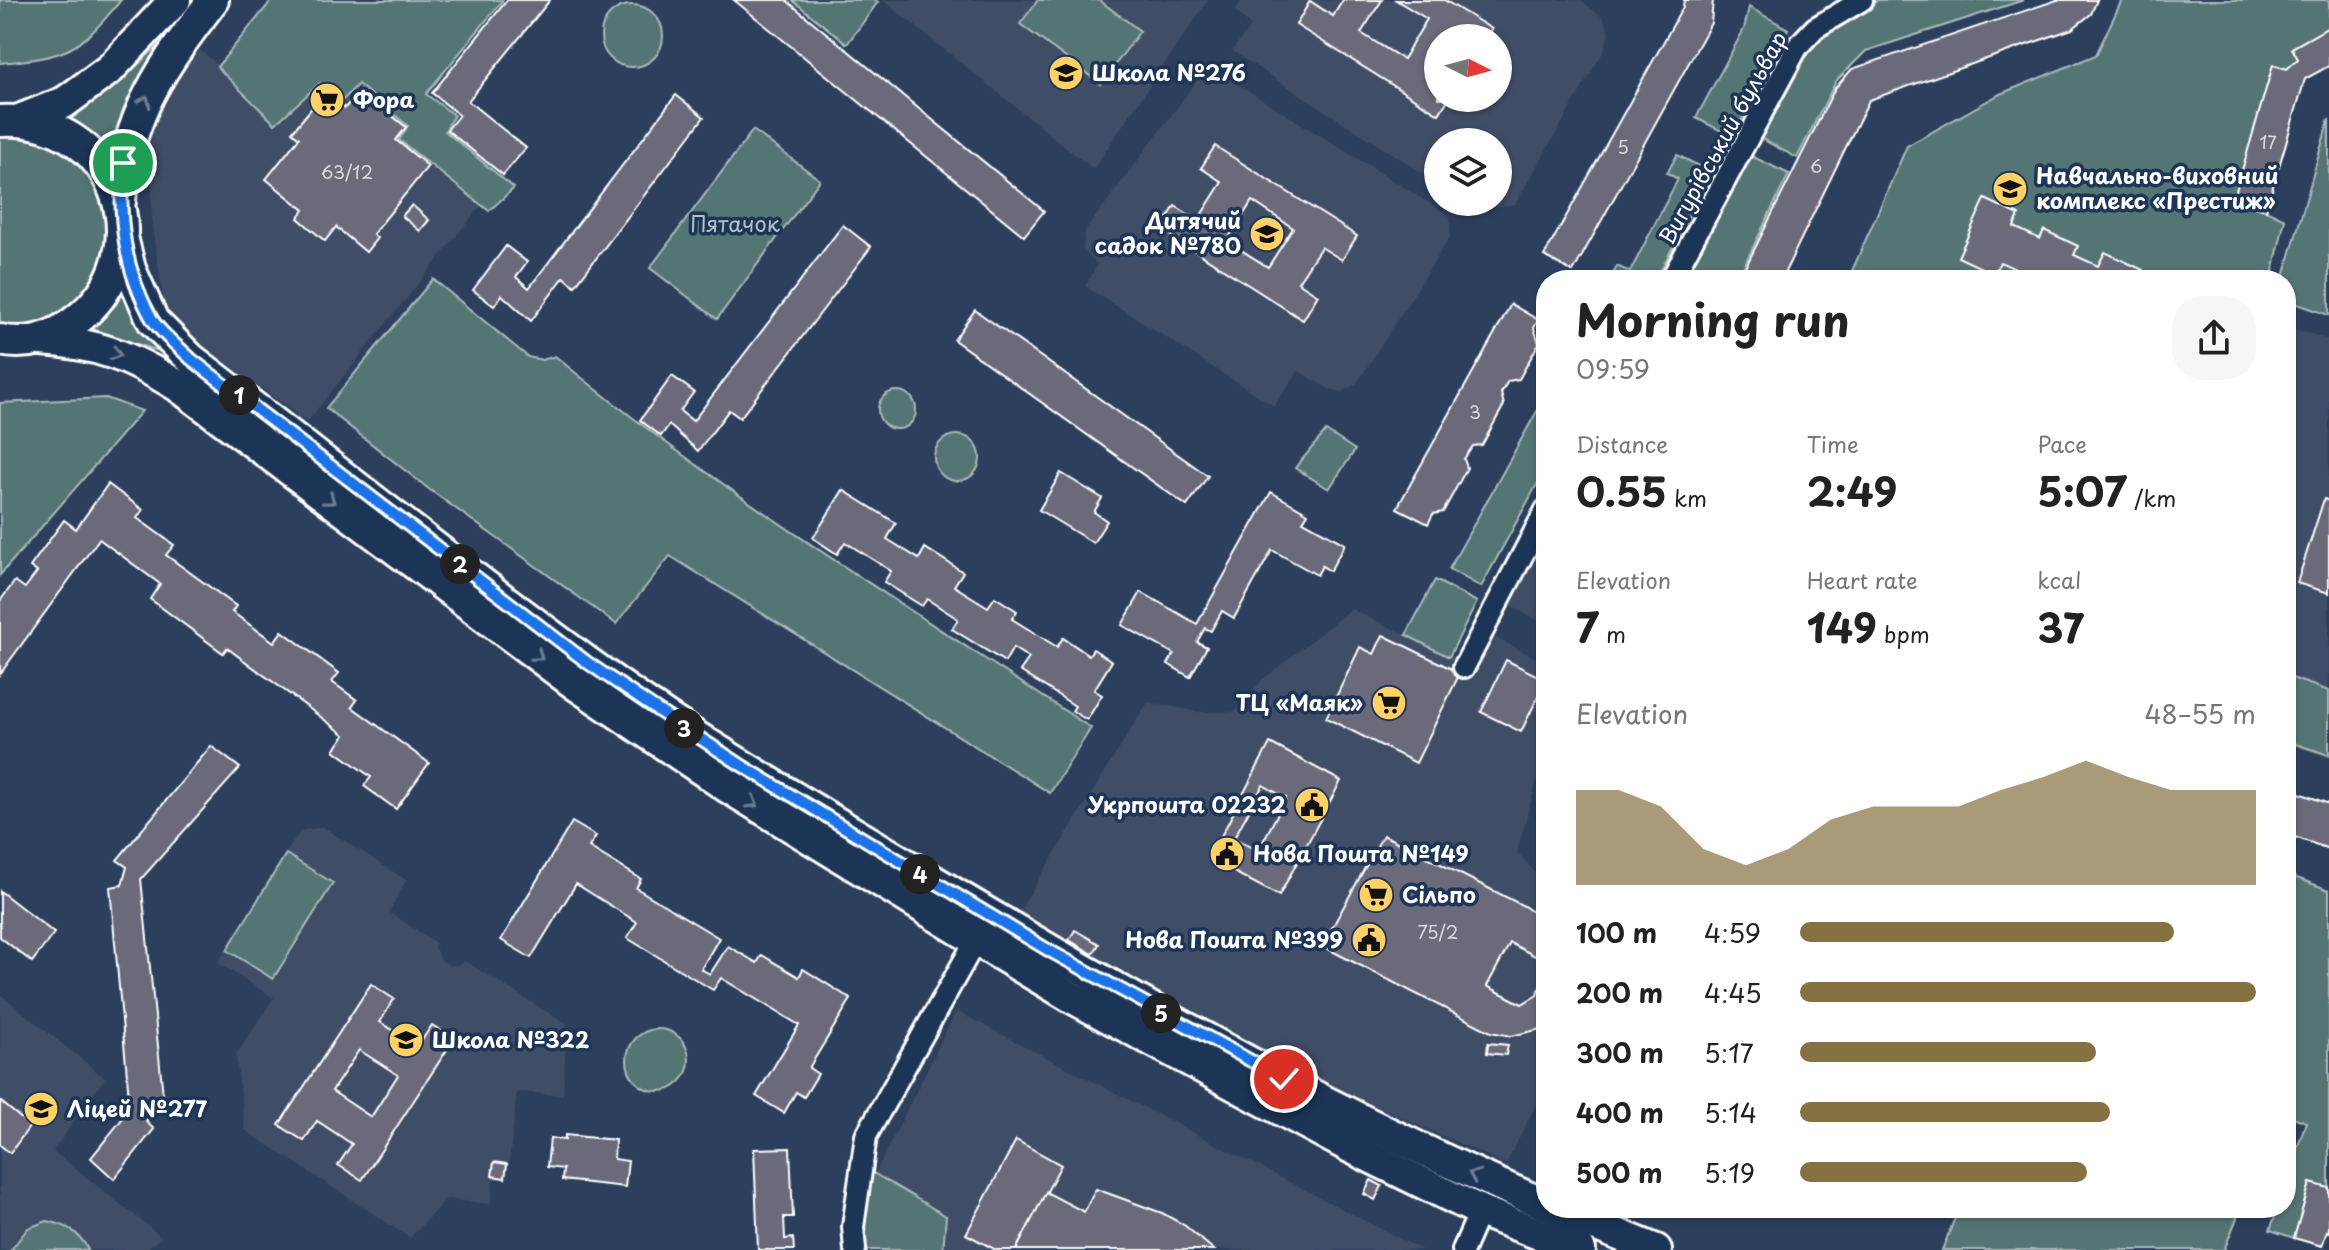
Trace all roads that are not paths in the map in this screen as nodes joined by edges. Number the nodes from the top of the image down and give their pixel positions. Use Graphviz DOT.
graph roads {
  1 [pos="175,0"];
  2 [pos="213,0"];
  3 [pos="1862,0"];
  4 [pos="11,120"];
  5 [pos="120,203"];
  6 [pos="123,241"];
  7 [pos="1676,270"];
  8 [pos="40,340"];
  9 [pos="3,342"];
  10 [pos="1536,529"];
  11 [pos="1464,667"];
  12 [pos="976,940"];
  13 [pos="1536,1201"];
  14 [pos="1480,1211"];
  15 [pos="1578,1218"];
  16 [pos="855,1250"];
  17 [pos="1463,1250"];
  18 [pos="1580,1250"];
  19 [pos="1656,1250"];
  1 -- 4 [label="main road"];
  5 -- 2 [label="main road, one-way"];
  3 -- 7 [label="street, Вигурівський бульвар"];
  4 -- 5 [label="main road"];
  5 -- 6 [label="main road"];
  6 -- 8 [label="main road"];
  13 -- 6 [label="main road, one-way"];
  8 -- 9 [label="main road"];
  8 -- 12 [label="main road, one-way"];
  10 -- 11 [label="street"];
  12 -- 14 [label="main road"];
  12 -- 16 [label="street"];
  14 -- 17 [label="street"];
  14 -- 18 [label="main road"];
  15 -- 19 [label="main road"];
}
